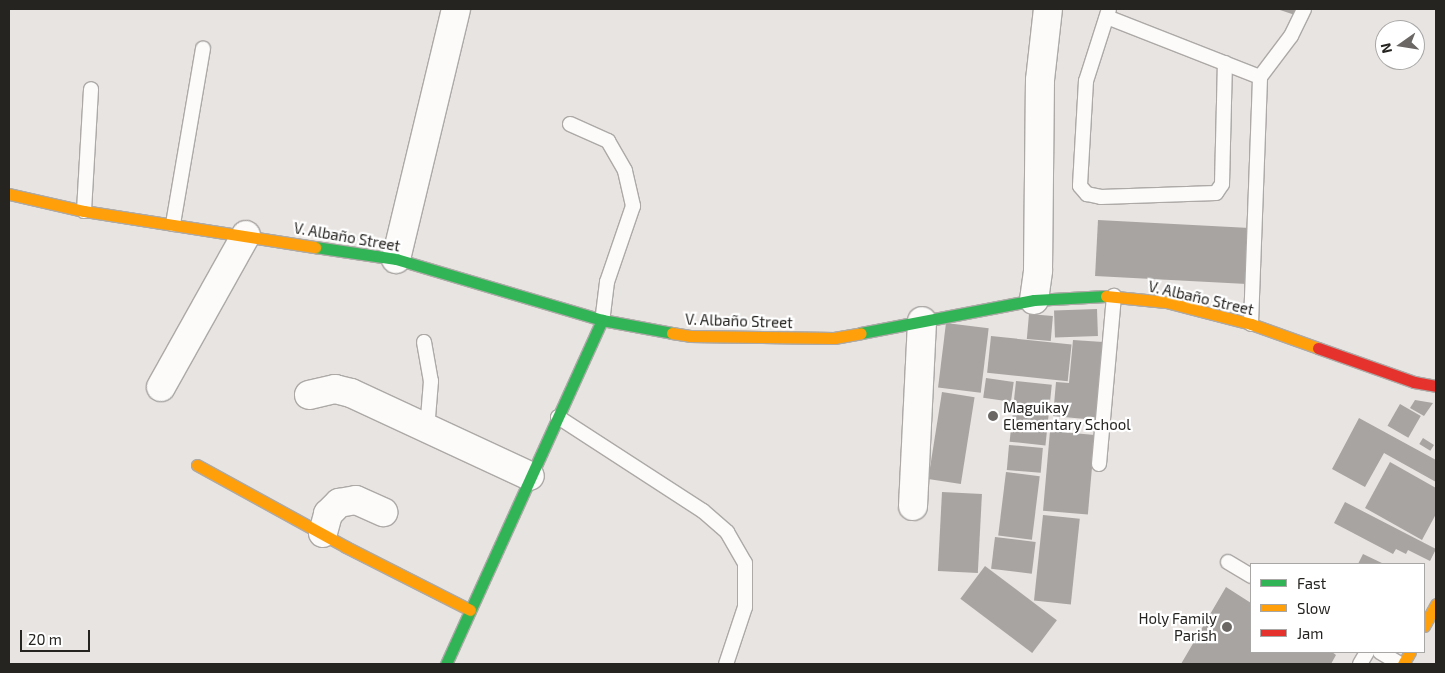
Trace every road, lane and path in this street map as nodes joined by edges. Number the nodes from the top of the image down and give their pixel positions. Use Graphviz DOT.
graph roads {
  1 [pos="456,9"];
  2 [pos="1048,9"];
  3 [pos="1304,9"];
  4 [pos="1108,13"];
  5 [pos="203,49"];
  6 [pos="1225,64"];
  7 [pos="1260,77"];
  8 [pos="91,90"];
  9 [pos="570,124"];
  10 [pos="9,194"];
  11 [pos="84,211"];
  12 [pos="173,224"];
  13 [pos="246,235"];
  14 [pos="396,259"];
  15 [pos="1114,296"];
  16 [pos="1034,300"];
  17 [pos="602,320"];
  18 [pos="922,321"];
  19 [pos="1251,324"];
  20 [pos="424,342"];
  21 [pos="1436,386"];
  22 [pos="161,387"];
  23 [pos="309,395"];
  24 [pos="558,417"];
  25 [pos="427,430"];
  26 [pos="1098,464"];
  27 [pos="197,465"];
  28 [pos="530,476"];
  29 [pos="913,506"];
  30 [pos="382,512"];
  31 [pos="323,533"];
  32 [pos="1228,562"];
  33 [pos="1250,575"];
  34 [pos="1436,604"];
  35 [pos="470,610"];
  36 [pos="1425,624"];
  37 [pos="1366,653"];
  38 [pos="1382,653"];
  39 [pos="1409,653"];
  40 [pos="446,664"];
  41 [pos="726,664"];
  42 [pos="1360,664"];
  43 [pos="1401,664"];
  1 -- 14 [label="street"];
  2 -- 16 [label="street"];
  3 -- 7 [label="lane"];
  4 -- 6 [label="lane"];
  4 -- 6 [label="lane"];
  5 -- 12 [label="lane"];
  6 -- 7 [label="lane"];
  7 -- 19 [label="lane"];
  8 -- 11 [label="lane"];
  9 -- 17 [label="lane"];
  10 -- 11 [label="street, V. Albaño Street"];
  11 -- 12 [label="street, V. Albaño Street"];
  12 -- 13 [label="street, V. Albaño Street"];
  13 -- 14 [label="street, V. Albaño Street"];
  13 -- 22 [label="street"];
  14 -- 17 [label="street, V. Albaño Street"];
  15 -- 16 [label="street, V. Albaño Street"];
  15 -- 19 [label="street, V. Albaño Street"];
  15 -- 26 [label="lane"];
  16 -- 18 [label="street, V. Albaño Street"];
  17 -- 18 [label="street, V. Albaño Street"];
  17 -- 24 [label="street"];
  18 -- 29 [label="street"];
  19 -- 21 [label="street, V. Albaño Street"];
  20 -- 25 [label="lane"];
  23 -- 25 [label="street"];
  24 -- 28 [label="street"];
  24 -- 41 [label="lane"];
  25 -- 28 [label="street"];
  27 -- 31 [label="street"];
  28 -- 35 [label="street"];
  30 -- 31 [label="street"];
  31 -- 35 [label="street"];
  32 -- 33 [label="lane"];
  34 -- 36 [label="street"];
  35 -- 40 [label="street"];
  37 -- 42 [label="lane"];
  38 -- 43 [label="lane"];
  39 -- 43 [label="street"];
}
